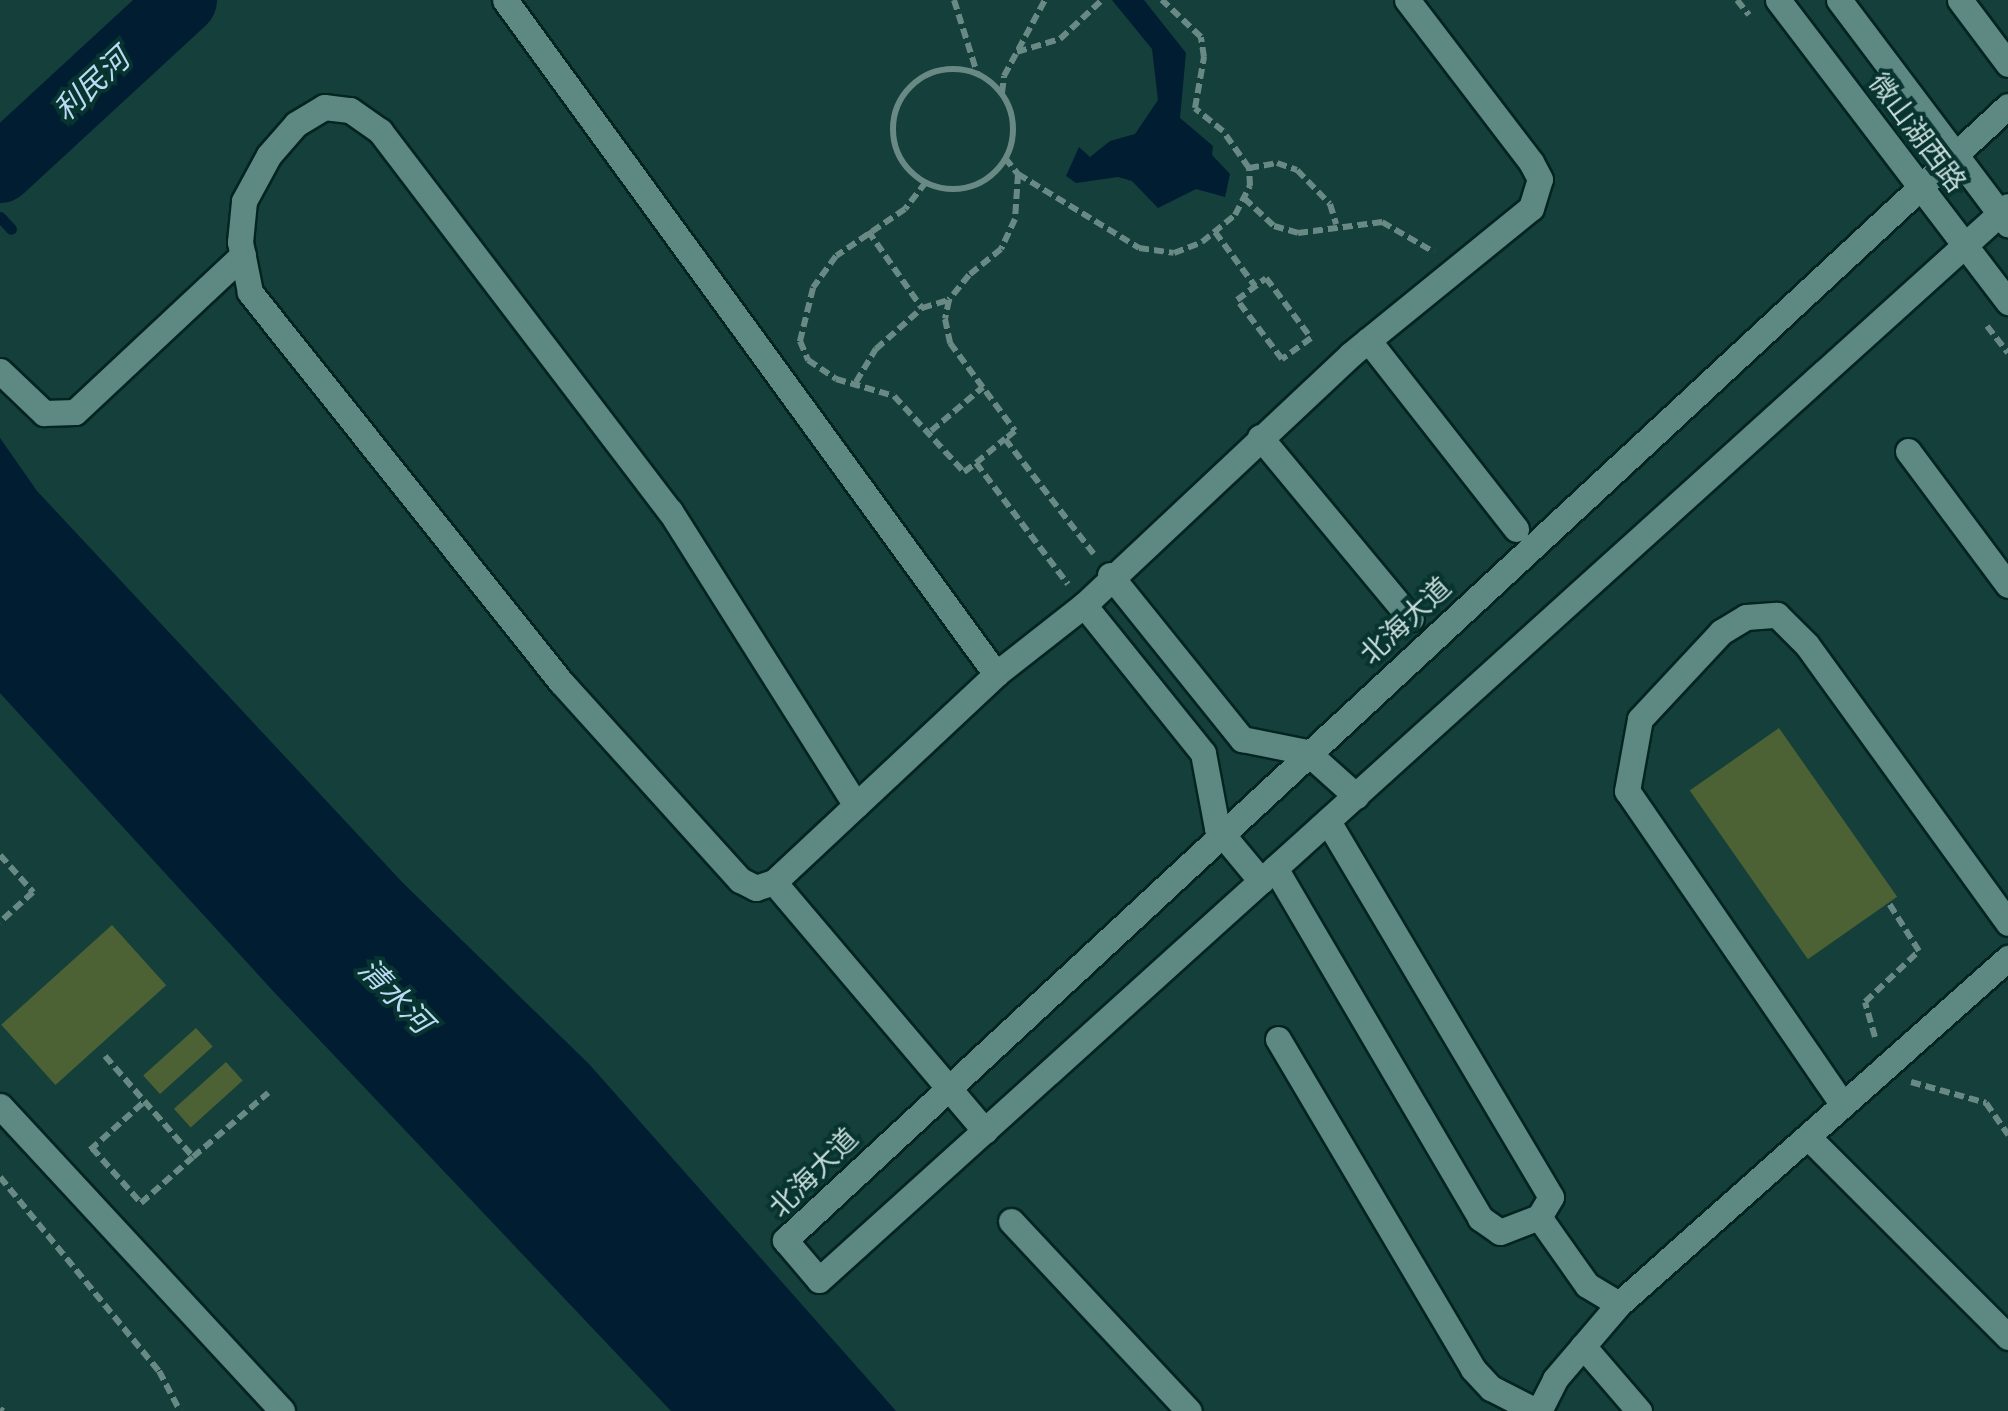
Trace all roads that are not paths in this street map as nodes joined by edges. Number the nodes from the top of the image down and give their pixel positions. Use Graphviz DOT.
graph roads {
  1 [pos="506,0"];
  2 [pos="1406,0"];
  3 [pos="1778,0"];
  4 [pos="1839,0"];
  5 [pos="1960,0"];
  6 [pos="2008,64"];
  7 [pos="2008,106"];
  8 [pos="1956,156"];
  9 [pos="1921,188"];
  10 [pos="2005,214"];
  11 [pos="1965,245"];
  12 [pos="243,255"];
  13 [pos="2008,302"];
  14 [pos="1368,340"];
  15 [pos="0,371"];
  16 [pos="1260,438"];
  17 [pos="1908,451"];
  18 [pos="1516,530"];
  19 [pos="1110,574"];
  20 [pos="2008,585"];
  21 [pos="1084,605"];
  22 [pos="1411,619"];
  23 [pos="996,674"];
  24 [pos="1242,738"];
  25 [pos="1307,752"];
  26 [pos="1208,773"];
  27 [pos="1356,796"];
  28 [pos="856,805"];
  29 [pos="1328,821"];
  30 [pos="1220,833"];
  31 [pos="1268,875"];
  32 [pos="774,882"];
  33 [pos="2008,923"];
  34 [pos="2008,958"];
  35 [pos="1278,1039"];
  36 [pos="947,1086"];
  37 [pos="1843,1105"];
  38 [pos="0,1106"];
  39 [pos="984,1131"];
  40 [pos="1808,1137"];
  41 [pos="1539,1216"];
  42 [pos="1011,1221"];
  43 [pos="1618,1304"];
  44 [pos="2008,1337"];
  45 [pos="1582,1346"];
  46 [pos="282,1411"];
  47 [pos="1189,1411"];
  48 [pos="1537,1411"];
  49 [pos="1639,1411"];
  1 -- 23 [label="street"];
  2 -- 14 [label="street"];
  3 -- 9 [label="street, 微山湖西路"];
  4 -- 8 [label="street, 微山湖西路"];
  5 -- 6 [label="street"];
  7 -- 8 [label="street, 北海大道"];
  8 -- 9 [label="street, 北海大道"];
  8 -- 10 [label="street, 微山湖西路"];
  9 -- 11 [label="street, 微山湖西路"];
  9 -- 25 [label="street, 北海大道"];
  10 -- 11 [label="street, 北海大道"];
  11 -- 13 [label="street, 微山湖西路"];
  11 -- 27 [label="street, 北海大道"];
  12 -- 15 [label="street"];
  12 -- 28 [label="street"];
  12 -- 32 [label="street"];
  14 -- 16 [label="street"];
  14 -- 18 [label="street"];
  16 -- 19 [label="street"];
  16 -- 22 [label="street"];
  17 -- 20 [label="street"];
  19 -- 21 [label="street"];
  19 -- 24 [label="street"];
  21 -- 23 [label="street"];
  21 -- 26 [label="street"];
  23 -- 28 [label="street"];
  24 -- 25 [label="street"];
  24 -- 26 [label="street"];
  25 -- 27 [label="street"];
  25 -- 30 [label="street, 北海大道"];
  26 -- 30 [label="street"];
  27 -- 29 [label="street, 北海大道"];
  28 -- 32 [label="street"];
  29 -- 31 [label="street, 北海大道"];
  29 -- 41 [label="street"];
  30 -- 31 [label="street"];
  30 -- 36 [label="street, 北海大道"];
  31 -- 39 [label="street, 北海大道"];
  31 -- 41 [label="street"];
  32 -- 36 [label="street"];
  33 -- 37 [label="street"];
  34 -- 37 [label="street"];
  35 -- 48 [label="street"];
  36 -- 39 [label="street"];
  36 -- 39 [label="street, 北海大道"];
  37 -- 40 [label="street"];
  38 -- 46 [label="street"];
  40 -- 43 [label="street"];
  40 -- 44 [label="street"];
  41 -- 43 [label="street"];
  42 -- 47 [label="street"];
  43 -- 45 [label="street"];
  45 -- 48 [label="street"];
  45 -- 49 [label="street"];
}
